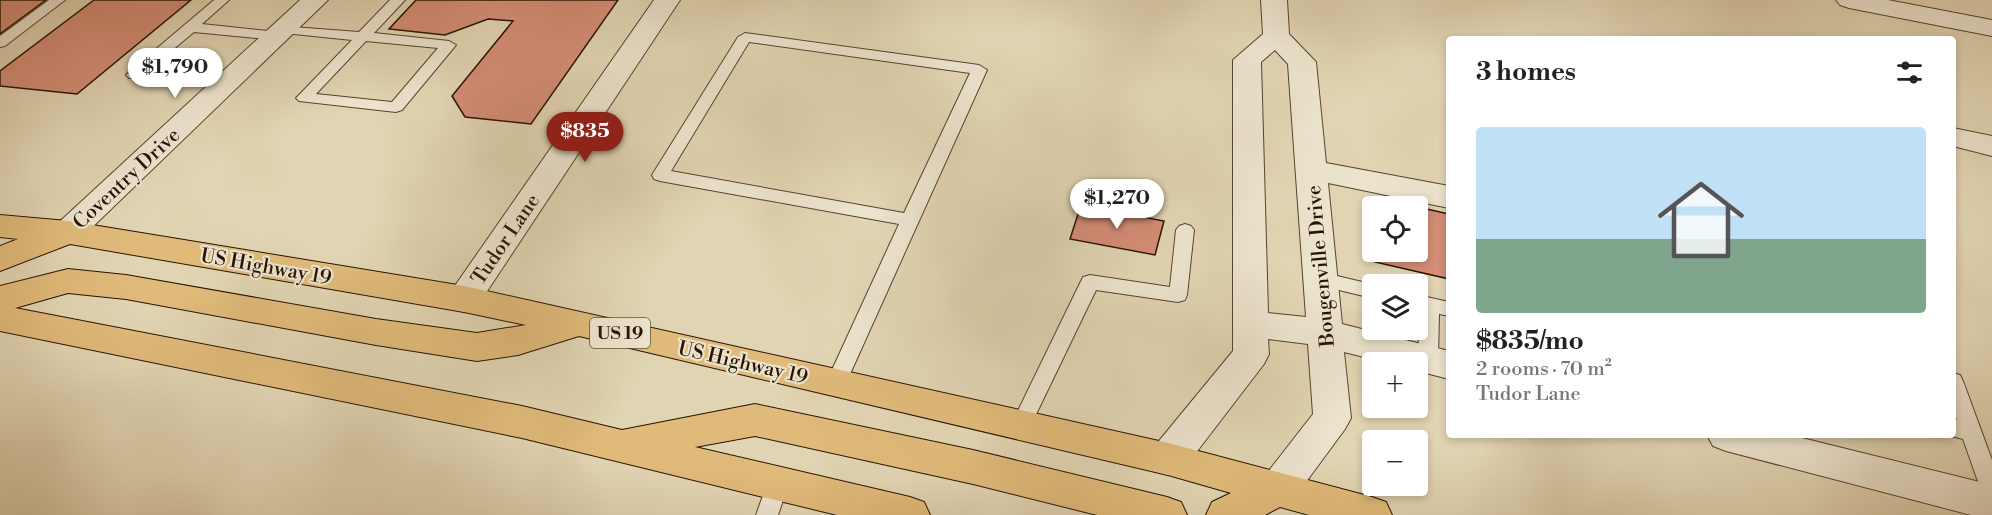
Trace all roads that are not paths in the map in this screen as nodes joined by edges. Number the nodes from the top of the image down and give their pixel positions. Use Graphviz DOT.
graph roads {
  1 [pos="58,0"];
  2 [pos="222,0"];
  3 [pos="315,0"];
  4 [pos="398,0"];
  5 [pos="667,0"];
  6 [pos="1274,0"];
  7 [pos="1849,0"];
  8 [pos="1877,3"];
  9 [pos="190,27"];
  10 [pos="1992,28"];
  11 [pos="280,33"];
  12 [pos="1276,36"];
  13 [pos="363,37"];
  14 [pos="0,43"];
  15 [pos="134,75"];
  16 [pos="1956,138"];
  17 [pos="1992,146"];
  18 [pos="1312,170"];
  19 [pos="1446,196"];
  20 [pos="910,220"];
  21 [pos="0,226"];
  22 [pos="1185,230"];
  23 [pos="68,232"];
  24 [pos="0,259"];
  25 [pos="1320,279"];
  26 [pos="1362,289"];
  27 [pos="0,299"];
  28 [pos="464,299"];
  29 [pos="1428,305"];
  30 [pos="1446,308"];
  31 [pos="0,318"];
  32 [pos="1428,321"];
  33 [pos="578,323"];
  34 [pos="1251,324"];
  35 [pos="1325,333"];
  36 [pos="1438,362"];
  37 [pos="836,383"];
  38 [pos="1956,397"];
  39 [pos="1021,425"];
  40 [pos="1962,430"];
  41 [pos="1738,438"];
  42 [pos="619,445"];
  43 [pos="1168,459"];
  44 [pos="1278,489"];
  45 [pos="1992,490"];
  46 [pos="772,499"];
  47 [pos="1992,503"];
  48 [pos="910,515"];
  49 [pos="1167,515"];
  50 [pos="1226,515"];
  51 [pos="1372,515"];
  1 -- 14 [label="lane"];
  2 -- 9 [label="lane"];
  3 -- 11 [label="street, Coventry Drive"];
  4 -- 13 [label="lane"];
  5 -- 28 [label="street, Tudor Lane"];
  6 -- 12 [label="street"];
  7 -- 8 [label="street"];
  8 -- 10 [label="street"];
  9 -- 11 [label="lane"];
  9 -- 15 [label="lane"];
  11 -- 13 [label="lane"];
  11 -- 23 [label="street, Coventry Drive"];
  12 -- 18 [label="street, Bougenville Drive"];
  12 -- 34 [label="street"];
  13 -- 13 [label="lane"];
  16 -- 17 [label="street"];
  18 -- 19 [label="street"];
  18 -- 25 [label="street, Bougenville Drive"];
  20 -- 20 [label="lane"];
  20 -- 37 [label="lane"];
  21 -- 23 [label="highway, US Highway 19 / US 19"];
  22 -- 39 [label="lane"];
  23 -- 24 [label="highway"];
  23 -- 28 [label="highway, US Highway 19 / US 19"];
  25 -- 26 [label="lane"];
  25 -- 35 [label="street, Bougenville Drive"];
  27 -- 33 [label="highway"];
  28 -- 33 [label="highway, US Highway 19 / US 19"];
  29 -- 30 [label="lane"];
  31 -- 42 [label="highway"];
  32 -- 36 [label="lane"];
  33 -- 37 [label="highway, US Highway 19 / US 19"];
  34 -- 35 [label="street"];
  34 -- 43 [label="street"];
  35 -- 36 [label="street"];
  35 -- 44 [label="street, Bougenville Drive"];
  37 -- 39 [label="highway, US Highway 19 / US 19"];
  38 -- 40 [label="lane"];
  39 -- 43 [label="highway, US Highway 19 / US 19"];
  40 -- 45 [label="lane"];
  41 -- 47 [label="street"];
  42 -- 46 [label="highway"];
  42 -- 49 [label="highway"];
  43 -- 44 [label="highway, US Highway 19 / US 19"];
  44 -- 50 [label="highway"];
  44 -- 51 [label="highway, US Highway 19 / US 19"];
  46 -- 48 [label="highway"];
}
